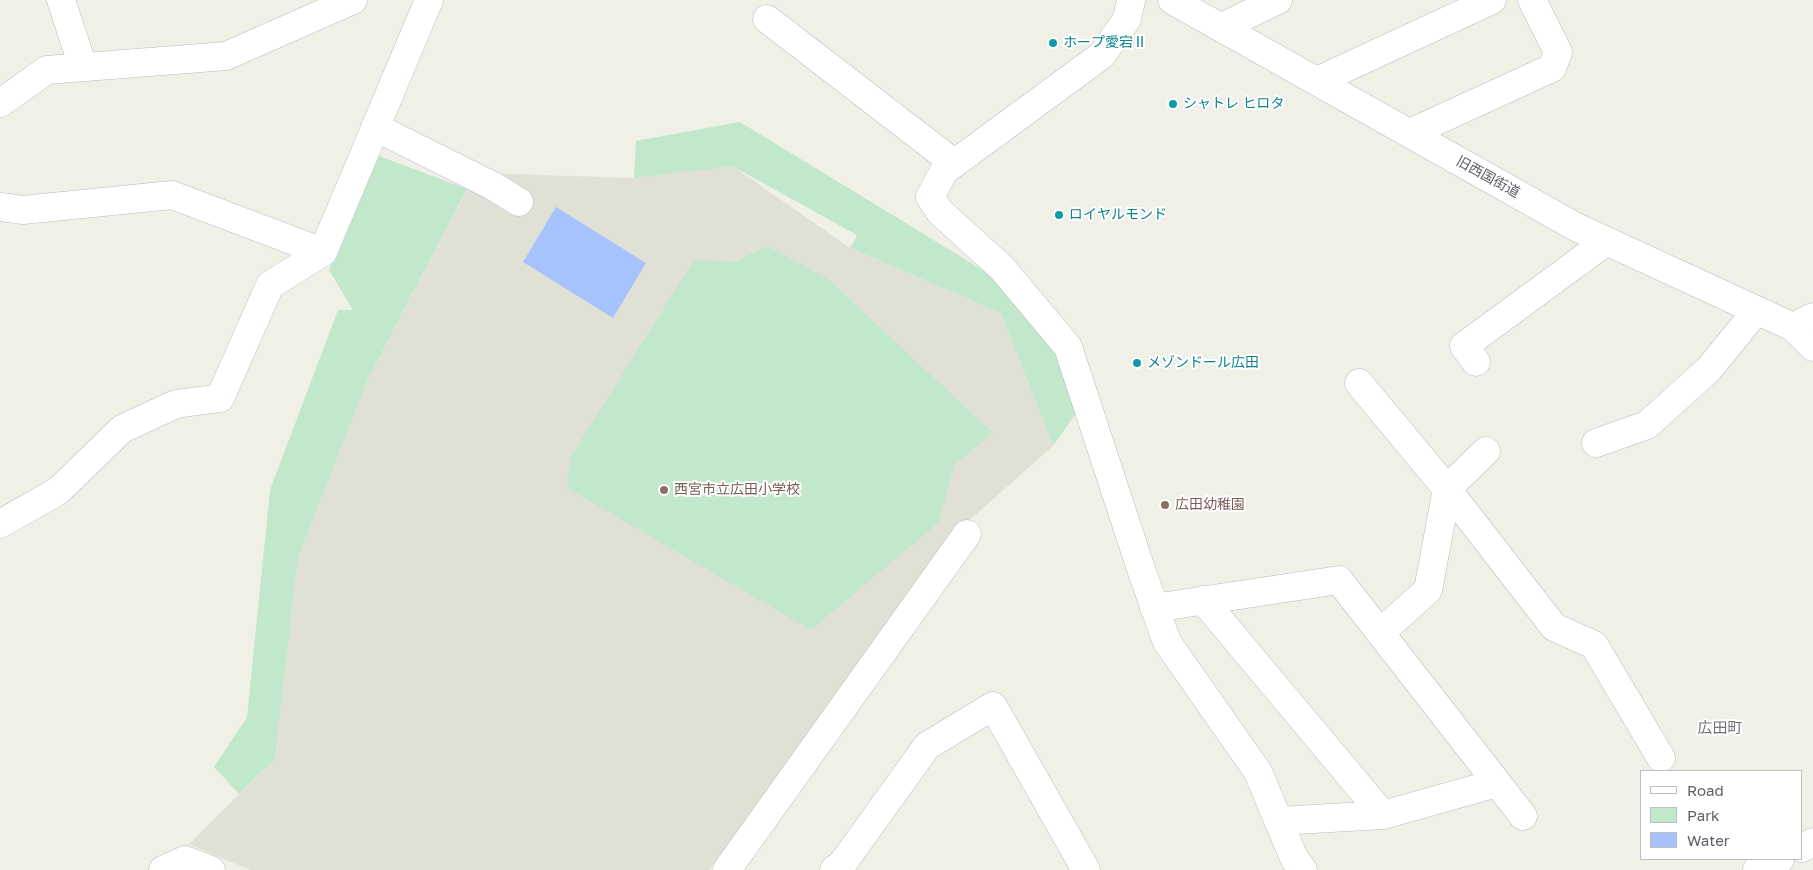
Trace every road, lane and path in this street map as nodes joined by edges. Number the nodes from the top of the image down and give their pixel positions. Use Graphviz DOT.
graph roads {
  1 [pos="61,0"];
  2 [pos="353,0"];
  3 [pos="429,0"];
  4 [pos="1131,0"];
  5 [pos="1172,0"];
  6 [pos="1278,0"];
  7 [pos="1492,0"];
  8 [pos="1532,0"];
  9 [pos="767,19"];
  10 [pos="1222,27"];
  11 [pos="83,67"];
  12 [pos="1317,81"];
  13 [pos="0,103"];
  14 [pos="375,127"];
  15 [pos="1410,133"];
  16 [pos="954,163"];
  17 [pos="520,202"];
  18 [pos="0,207"];
  19 [pos="1607,241"];
  20 [pos="323,252"];
  21 [pos="1757,310"];
  22 [pos="1803,322"];
  23 [pos="1813,347"];
  24 [pos="1476,362"];
  25 [pos="1359,383"];
  26 [pos="1596,444"];
  27 [pos="1486,451"];
  28 [pos="1447,489"];
  29 [pos="0,524"];
  30 [pos="967,534"];
  31 [pos="1203,600"];
  32 [pos="1154,608"];
  33 [pos="1380,633"];
  34 [pos="1661,758"];
  35 [pos="1497,783"];
  36 [pos="1383,815"];
  37 [pos="1522,816"];
  38 [pos="1278,821"];
  39 [pos="1778,860"];
  40 [pos="163,870"];
  41 [pos="211,870"];
  42 [pos="727,870"];
  43 [pos="834,870"];
  44 [pos="1086,870"];
  45 [pos="1303,870"];
  46 [pos="1758,870"];
  1 -- 11 [label="street"];
  2 -- 11 [label="street"];
  3 -- 14 [label="street"];
  4 -- 16 [label="street"];
  5 -- 10 [label="street, 旧西国街道"];
  6 -- 10 [label="street"];
  7 -- 12 [label="street"];
  8 -- 15 [label="street"];
  9 -- 16 [label="street"];
  10 -- 12 [label="street, 旧西国街道"];
  11 -- 13 [label="street"];
  12 -- 15 [label="street, 旧西国街道"];
  14 -- 17 [label="street"];
  14 -- 20 [label="street"];
  15 -- 19 [label="street, 旧西国街道"];
  16 -- 32 [label="street"];
  18 -- 20 [label="street"];
  19 -- 21 [label="street, 旧西国街道"];
  19 -- 24 [label="street"];
  20 -- 29 [label="street"];
  21 -- 22 [label="street, 旧西国街道"];
  21 -- 26 [label="street"];
  22 -- 23 [label="street, 旧西国街道"];
  25 -- 28 [label="street"];
  27 -- 28 [label="street"];
  28 -- 33 [label="street"];
  28 -- 34 [label="street"];
  30 -- 42 [label="street"];
  31 -- 32 [label="street"];
  31 -- 33 [label="street"];
  31 -- 36 [label="street"];
  32 -- 38 [label="street"];
  33 -- 35 [label="street"];
  35 -- 36 [label="street"];
  35 -- 37 [label="street"];
  36 -- 38 [label="street"];
  38 -- 45 [label="street"];
  39 -- 46 [label="street"];
  40 -- 41 [label="street"];
  43 -- 44 [label="street"];
}
